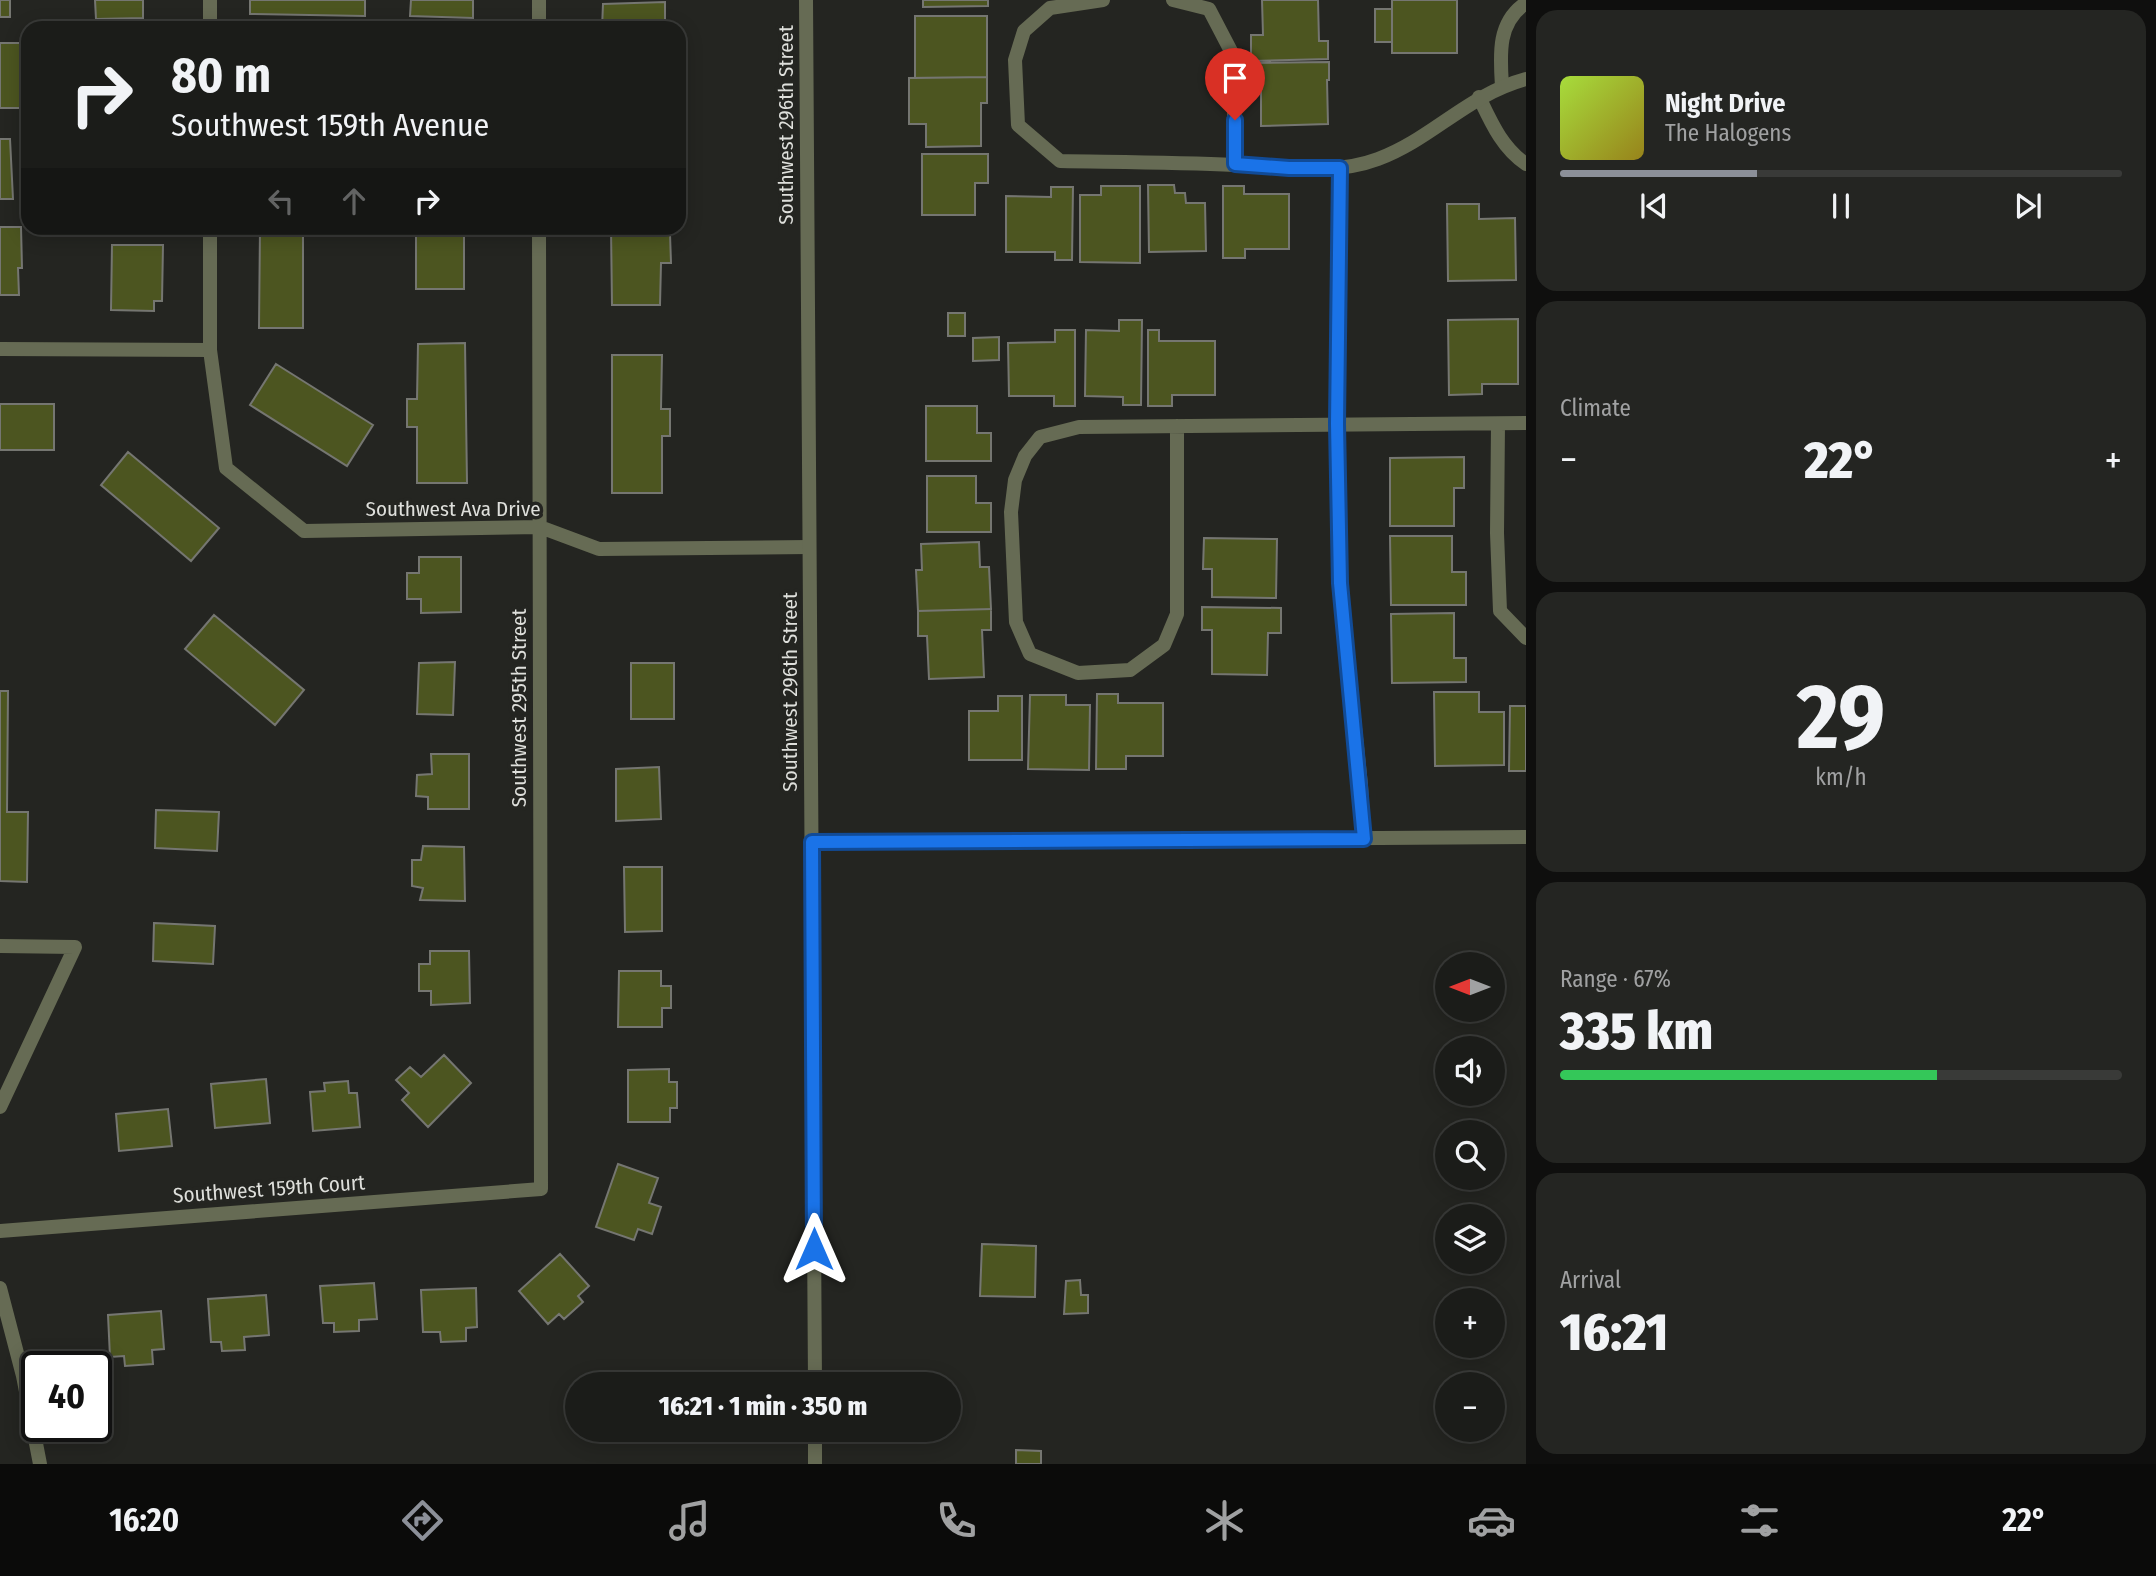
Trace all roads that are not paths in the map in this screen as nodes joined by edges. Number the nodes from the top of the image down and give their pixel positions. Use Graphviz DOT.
graph roads {
  1 [pos="210,0"];
  2 [pos="539,0"];
  3 [pos="806,0"];
  4 [pos="1103,0"];
  5 [pos="1173,0"];
  6 [pos="1526,3"];
  7 [pos="210,21"];
  8 [pos="539,21"];
  9 [pos="1526,79"];
  10 [pos="1502,86"];
  11 [pos="1479,97"];
  12 [pos="1235,164"];
  13 [pos="1526,164"];
  14 [pos="1340,168"];
  15 [pos="210,235"];
  16 [pos="539,235"];
  17 [pos="0,349"];
  18 [pos="210,349"];
  19 [pos="1337,424"];
  20 [pos="1499,424"];
  21 [pos="1526,424"];
  22 [pos="1177,426"];
  23 [pos="540,527"];
  24 [pos="810,547"];
  25 [pos="1526,638"];
  26 [pos="1526,837"];
  27 [pos="1364,839"];
  28 [pos="812,842"];
  29 [pos="0,946"];
  30 [pos="0,1107"];
  31 [pos="541,1189"];
  32 [pos="0,1231"];
  33 [pos="0,1288"];
  34 [pos="815,1372"];
  35 [pos="815,1442"];
  36 [pos="40,1464"];
  37 [pos="815,1464"];
  1 -- 7 [label="street"];
  2 -- 8 [label="street"];
  3 -- 24 [label="street, Southwest 296th Street"];
  4 -- 12 [label="street"];
  5 -- 12 [label="street"];
  6 -- 10 [label="street"];
  9 -- 10 [label="street"];
  10 -- 11 [label="street"];
  11 -- 13 [label="street"];
  11 -- 14 [label="street"];
  12 -- 14 [label="street"];
  14 -- 19 [label="street"];
  15 -- 18 [label="street"];
  16 -- 23 [label="street, Southwest 295th Street"];
  17 -- 18 [label="street"];
  18 -- 23 [label="street, Southwest Ava Drive"];
  19 -- 20 [label="street"];
  19 -- 22 [label="street"];
  19 -- 27 [label="street"];
  20 -- 21 [label="street"];
  20 -- 25 [label="street"];
  22 -- 22 [label="street"];
  23 -- 24 [label="street, Southwest Ava Drive"];
  23 -- 31 [label="street, Southwest 295th Street"];
  24 -- 28 [label="street, Southwest 296th Street"];
  26 -- 27 [label="street"];
  27 -- 28 [label="street"];
  28 -- 34 [label="street, Southwest 296th Street"];
  29 -- 30 [label="street"];
  31 -- 32 [label="street, Southwest 159th Court"];
  33 -- 36 [label="street"];
  35 -- 37 [label="street"];
}
